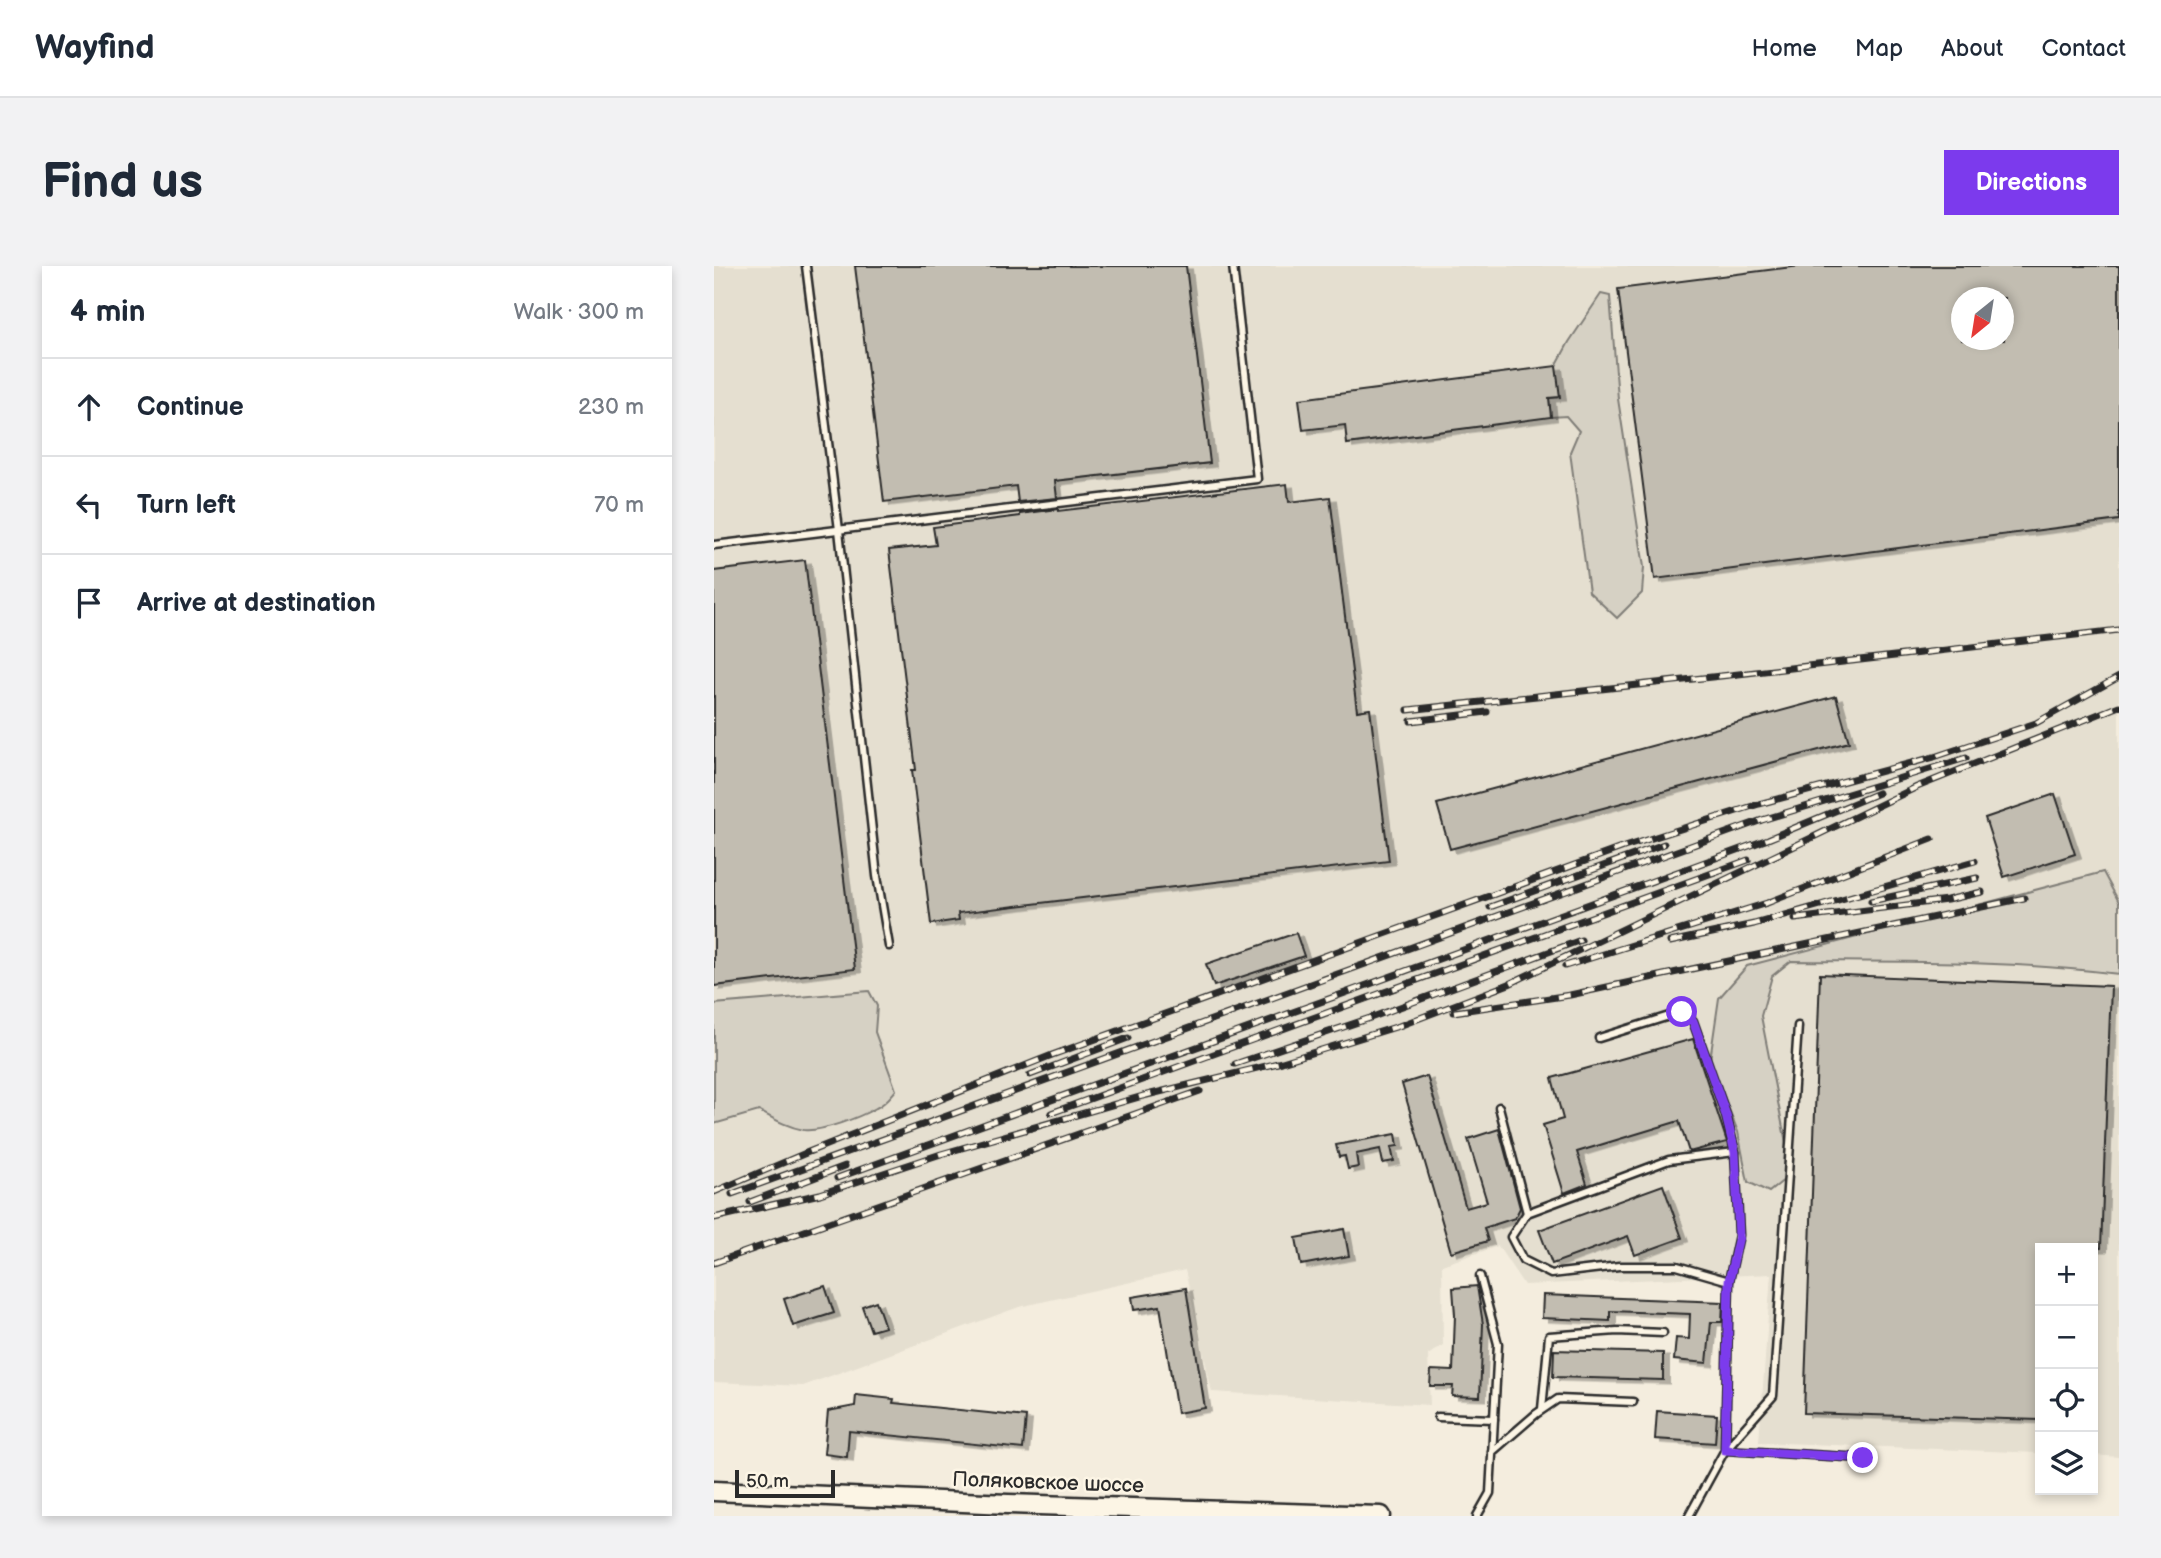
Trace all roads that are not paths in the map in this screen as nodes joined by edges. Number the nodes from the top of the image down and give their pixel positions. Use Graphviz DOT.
graph roads {
  1 [pos="806,266"];
  2 [pos="1233,266"];
  3 [pos="839,530"];
  4 [pos="714,545"];
  5 [pos="889,946"];
  6 [pos="1798,1026"];
  7 [pos="1599,1038"];
  8 [pos="1499,1107"];
  9 [pos="1735,1152"];
  10 [pos="1527,1213"];
  11 [pos="1480,1276"];
  12 [pos="1729,1281"];
  13 [pos="1663,1333"];
  14 [pos="1633,1402"];
  15 [pos="1542,1409"];
  16 [pos="1438,1417"];
  17 [pos="1494,1419"];
  18 [pos="1725,1450"];
  19 [pos="1492,1452"];
  20 [pos="1863,1458"];
  21 [pos="714,1492"];
  22 [pos="1381,1516"];
  23 [pos="1477,1516"];
  24 [pos="1689,1516"];
  1 -- 3 [label="lane"];
  2 -- 3 [label="lane"];
  3 -- 4 [label="lane"];
  3 -- 5 [label="lane"];
  6 -- 18 [label="lane"];
  7 -- 9 [label="lane"];
  8 -- 10 [label="lane"];
  9 -- 10 [label="lane"];
  9 -- 12 [label="lane"];
  10 -- 12 [label="lane"];
  11 -- 17 [label="lane"];
  12 -- 18 [label="lane"];
  13 -- 15 [label="lane"];
  14 -- 15 [label="lane"];
  15 -- 19 [label="lane"];
  16 -- 17 [label="lane"];
  17 -- 19 [label="lane"];
  18 -- 20 [label="lane"];
  18 -- 24 [label="lane"];
  19 -- 23 [label="lane"];
  21 -- 22 [label="main road, Поляковское шоссе"];
}
